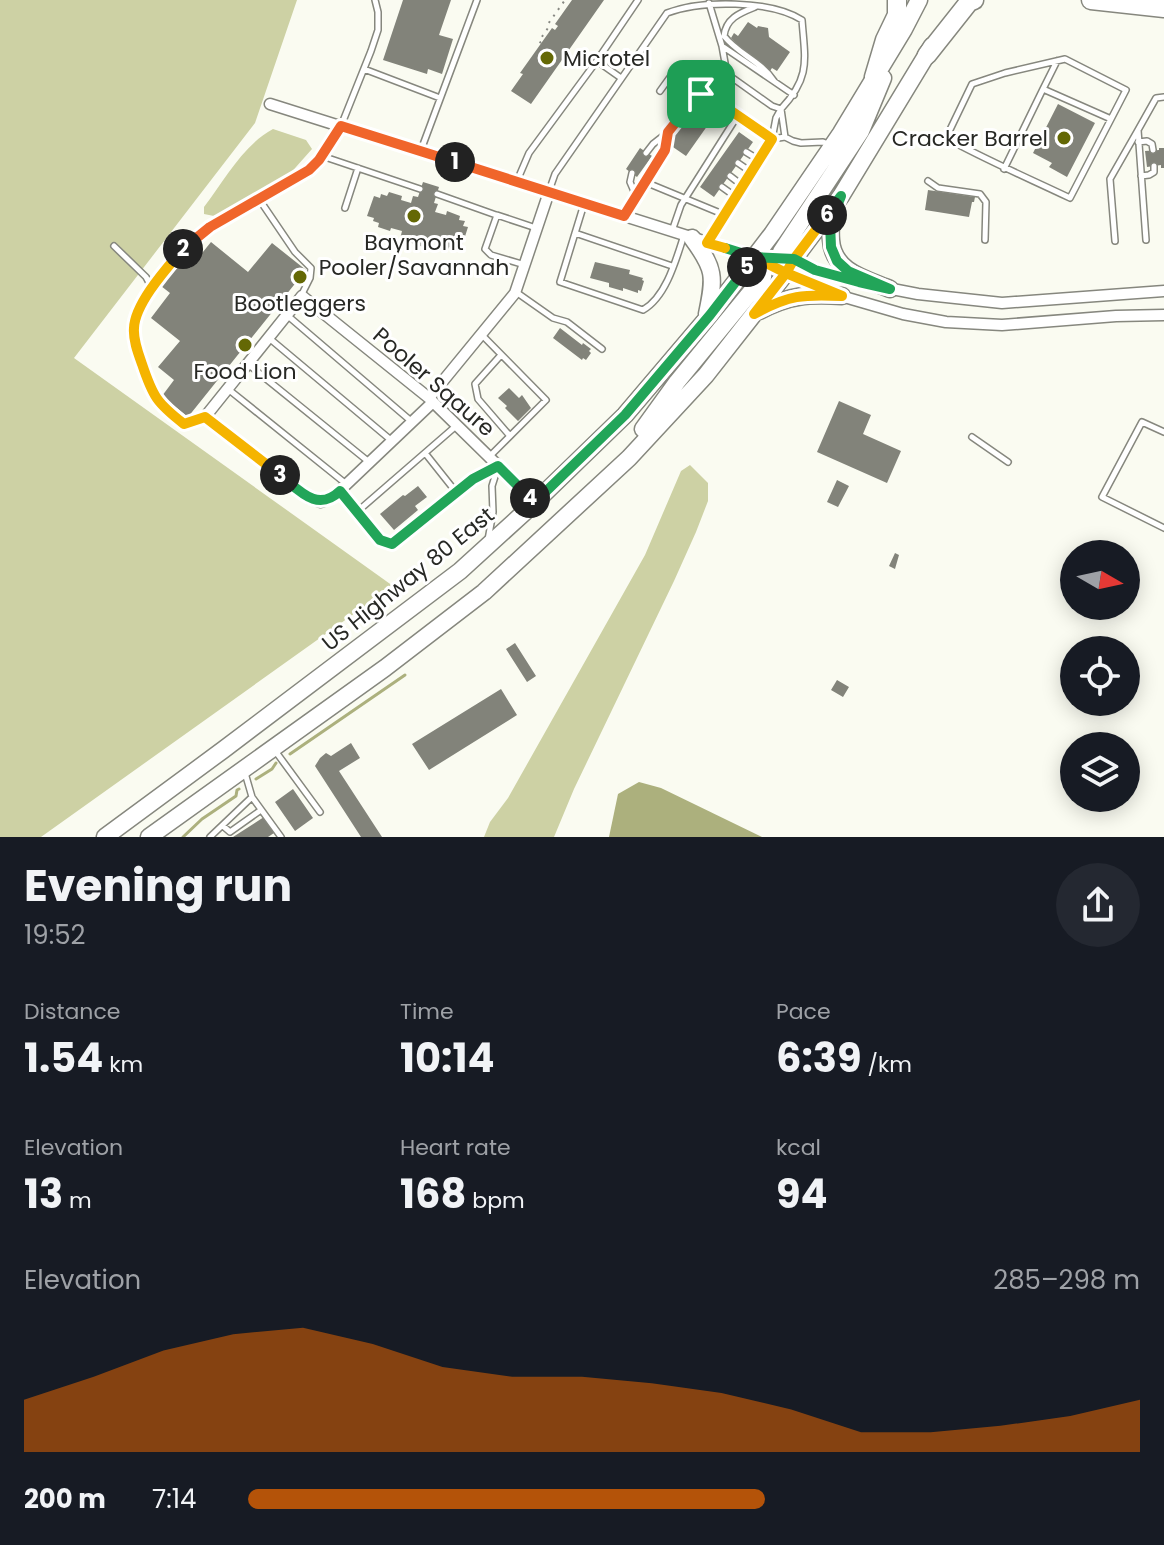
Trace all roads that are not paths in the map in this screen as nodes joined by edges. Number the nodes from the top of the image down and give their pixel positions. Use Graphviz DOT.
graph roads {
  1 [pos="375,0"];
  2 [pos="477,0"];
  3 [pos="638,0"];
  4 [pos="897,0"];
  5 [pos="919,0"];
  6 [pos="959,0"];
  7 [pos="974,0"];
  8 [pos="1091,0"];
  9 [pos="709,3"];
  10 [pos="760,5"];
  11 [pos="1164,8"];
  12 [pos="904,29"];
  13 [pos="722,46"];
  14 [pos="927,55"];
  15 [pos="1057,60"];
  16 [pos="597,61"];
  17 [pos="364,69"];
  18 [pos="874,77"];
  19 [pos="621,78"];
  20 [pos="775,83"];
  21 [pos="1043,89"];
  22 [pos="660,91"];
  23 [pos="701,94"];
  24 [pos="794,95"];
  25 [pos="1164,97"];
  26 [pos="440,98"];
  27 [pos="270,104"];
  28 [pos="781,109"];
  29 [pos="738,115"];
  30 [pos="1111,119"];
  31 [pos="341,126"];
  32 [pos="1138,130"];
  33 [pos="668,132"];
  34 [pos="725,136"];
  35 [pos="785,137"];
  36 [pos="772,139"];
  37 [pos="732,142"];
  38 [pos="1138,142"];
  39 [pos="832,145"];
  40 [pos="717,149"];
  41 [pos="1153,150"];
  42 [pos="421,151"];
  43 [pos="746,152"];
  44 [pos="646,153"];
  45 [pos="724,153"];
  46 [pos="322,156"];
  47 [pos="759,160"];
  48 [pos="709,161"];
  49 [pos="738,163"];
  50 [pos="715,166"];
  51 [pos="1154,166"];
  52 [pos="358,168"];
  53 [pos="1004,169"];
  54 [pos="751,172"];
  55 [pos="632,173"];
  56 [pos="730,176"];
  57 [pos="1141,176"];
  58 [pos="928,181"];
  59 [pos="516,182"];
  60 [pos="645,182"];
  61 [pos="743,186"];
  62 [pos="722,187"];
  63 [pos="420,189"];
  64 [pos="549,192"];
  65 [pos="437,194"];
  66 [pos="636,196"];
  67 [pos="841,196"];
  68 [pos="736,197"];
  69 [pos="686,198"];
  70 [pos="259,199"];
  71 [pos="585,204"];
  72 [pos="345,208"];
  73 [pos="497,215"];
  74 [pos="725,215"];
  75 [pos="624,216"];
  76 [pos="537,228"];
  77 [pos="672,231"];
  78 [pos="575,233"];
  79 [pos="694,239"];
  80 [pos="985,240"];
  81 [pos="1146,240"];
  82 [pos="1115,241"];
  83 [pos="114,246"];
  84 [pos="754,257"];
  85 [pos="786,264"];
  86 [pos="525,265"];
  87 [pos="672,266"];
  88 [pos="152,288"];
  89 [pos="890,289"];
  90 [pos="515,291"];
  91 [pos="1164,291"];
  92 [pos="302,296"];
  93 [pos="842,296"];
  94 [pos="754,314"];
  95 [pos="286,315"];
  96 [pos="1164,315"];
  97 [pos="706,321"];
  98 [pos="481,334"];
  99 [pos="268,338"];
  100 [pos="602,349"];
  101 [pos="501,355"];
  102 [pos="247,364"];
  103 [pos="228,388"];
  104 [pos="431,400"];
  105 [pos="205,417"];
  106 [pos="412,422"];
  107 [pos="457,425"];
  108 [pos="1164,432"];
  109 [pos="510,436"];
  110 [pos="972,437"];
  111 [pos="392,441"];
  112 [pos="425,453"];
  113 [pos="489,457"];
  114 [pos="1008,462"];
  115 [pos="370,463"];
  116 [pos="498,466"];
  117 [pos="610,476"];
  118 [pos="343,488"];
  119 [pos="456,492"];
  120 [pos="535,502"];
  121 [pos="358,511"];
  122 [pos="1164,528"];
  123 [pos="487,546"];
  124 [pos="273,748"];
  125 [pos="244,768"];
  126 [pos="252,797"];
  127 [pos="261,810"];
  128 [pos="320,812"];
  129 [pos="223,826"];
  130 [pos="233,834"];
  131 [pos="105,837"];
  132 [pos="149,837"];
  133 [pos="211,837"];
  134 [pos="281,837"];
  1 -- 17 [label="lane"];
  2 -- 26 [label="lane"];
  3 -- 16 [label="lane"];
  4 -- 18 [label="highway"];
  5 -- 12 [label="main road, US Highway 80 East"];
  6 -- 14 [label="main road"];
  7 -- 14 [label="highway"];
  8 -- 11 [label="highway"];
  9 -- 10 [label="lane"];
  9 -- 13 [label="lane"];
  9 -- 19 [label="lane"];
  10 -- 20 [label="lane"];
  10 -- 24 [label="lane"];
  12 -- 18 [label="main road, US Highway 80 East"];
  12 -- 85 [label="main road"];
  13 -- 20 [label="lane"];
  13 -- 28 [label="lane"];
  14 -- 67 [label="main road"];
  15 -- 21 [label="lane"];
  15 -- 30 [label="lane"];
  15 -- 53 [label="lane"];
  16 -- 19 [label="lane"];
  16 -- 59 [label="lane"];
  17 -- 26 [label="lane"];
  17 -- 31 [label="lane"];
  18 -- 39 [label="main road, US Highway 80 East"];
  19 -- 64 [label="lane"];
  20 -- 24 [label="lane"];
  21 -- 30 [label="lane"];
  21 -- 53 [label="lane"];
  22 -- 23 [label="lane"];
  23 -- 29 [label="lane"];
  23 -- 33 [label="lane"];
  24 -- 28 [label="lane"];
  25 -- 32 [label="lane"];
  26 -- 42 [label="lane"];
  27 -- 31 [label="street"];
  28 -- 35 [label="lane"];
  28 -- 36 [label="lane"];
  29 -- 34 [label="lane"];
  29 -- 36 [label="lane"];
  30 -- 53 [label="lane"];
  31 -- 42 [label="street"];
  31 -- 46 [label="lane"];
  32 -- 38 [label="lane"];
  32 -- 82 [label="lane"];
  33 -- 44 [label="lane"];
  33 -- 60 [label="lane"];
  34 -- 37 [label="lane"];
  34 -- 40 [label="lane"];
  35 -- 36 [label="lane"];
  35 -- 39 [label="lane"];
  36 -- 47 [label="lane"];
  38 -- 41 [label="lane"];
  38 -- 57 [label="lane"];
  39 -- 84 [label="main road, US Highway 80 East"];
  40 -- 45 [label="lane"];
  40 -- 48 [label="lane"];
  42 -- 59 [label="street"];
  43 -- 47 [label="lane"];
  46 -- 52 [label="lane"];
  46 -- 70 [label="lane"];
  47 -- 54 [label="lane"];
  48 -- 50 [label="lane"];
  48 -- 69 [label="lane"];
  49 -- 54 [label="lane"];
  51 -- 57 [label="lane"];
  52 -- 63 [label="lane"];
  52 -- 72 [label="lane"];
  54 -- 61 [label="lane"];
  55 -- 66 [label="lane"];
  56 -- 61 [label="lane"];
  57 -- 81 [label="lane"];
  58 -- 80 [label="lane"];
  59 -- 64 [label="street"];
  60 -- 66 [label="lane"];
  60 -- 69 [label="lane"];
  61 -- 68 [label="lane"];
  62 -- 68 [label="lane"];
  64 -- 71 [label="street"];
  64 -- 76 [label="street"];
  65 -- 73 [label="lane"];
  66 -- 75 [label="lane"];
  67 -- 85 [label="main road"];
  67 -- 89 [label="main road"];
  68 -- 74 [label="lane"];
  69 -- 74 [label="lane"];
  69 -- 77 [label="lane"];
  70 -- 88 [label="lane"];
  70 -- 92 [label="lane"];
  71 -- 75 [label="street"];
  71 -- 78 [label="lane"];
  73 -- 76 [label="lane"];
  73 -- 86 [label="lane"];
  74 -- 79 [label="lane"];
  75 -- 77 [label="street"];
  76 -- 86 [label="street"];
  77 -- 79 [label="street"];
  78 -- 87 [label="lane"];
  78 -- 87 [label="lane"];
  79 -- 84 [label="street"];
  79 -- 87 [label="lane"];
  79 -- 97 [label="main road"];
  83 -- 88 [label="lane"];
  84 -- 85 [label="street"];
  84 -- 85 [label="street"];
  84 -- 97 [label="main road, US Highway 80 East"];
  84 -- 117 [label="main road"];
  85 -- 89 [label="street"];
  85 -- 93 [label="street"];
  85 -- 94 [label="main road"];
  86 -- 90 [label="street"];
  88 -- 105 [label="lane"];
  89 -- 91 [label="street"];
  90 -- 98 [label="street"];
  90 -- 100 [label="lane"];
  92 -- 95 [label="street"];
  92 -- 104 [label="street, Pooler Sqaure"];
  93 -- 94 [label="main road"];
  93 -- 96 [label="street"];
  94 -- 117 [label="main road"];
  95 -- 99 [label="street"];
  95 -- 106 [label="lane"];
  97 -- 120 [label="main road, US Highway 80 East"];
  98 -- 101 [label="lane"];
  98 -- 104 [label="street"];
  99 -- 102 [label="street"];
  99 -- 111 [label="lane"];
  101 -- 109 [label="lane"];
  101 -- 109 [label="lane"];
  102 -- 103 [label="street"];
  102 -- 115 [label="lane"];
  103 -- 105 [label="street"];
  103 -- 118 [label="lane"];
  104 -- 106 [label="street"];
  104 -- 107 [label="street, Pooler Sqaure"];
  105 -- 118 [label="street"];
  106 -- 111 [label="street"];
  107 -- 112 [label="lane"];
  107 -- 113 [label="street, Pooler Sqaure"];
  108 -- 122 [label="lane"];
  109 -- 113 [label="lane"];
  110 -- 114 [label="lane"];
  111 -- 115 [label="street"];
  112 -- 119 [label="lane"];
  112 -- 121 [label="lane"];
  113 -- 116 [label="street, Pooler Sqaure"];
  115 -- 118 [label="street"];
  116 -- 119 [label="lane"];
  116 -- 120 [label="street, Pooler Sqaure"];
  116 -- 123 [label="lane"];
  117 -- 124 [label="main road"];
  118 -- 121 [label="lane"];
  119 -- 121 [label="lane"];
  120 -- 123 [label="main road, US Highway 80 East"];
  123 -- 131 [label="main road, US Highway 80 East"];
  124 -- 125 [label="main road"];
  124 -- 128 [label="lane"];
  125 -- 126 [label="lane"];
  125 -- 132 [label="main road"];
  126 -- 127 [label="lane"];
  126 -- 129 [label="lane"];
  127 -- 130 [label="lane"];
  127 -- 134 [label="lane"];
  129 -- 130 [label="lane"];
  129 -- 133 [label="lane"];
}
